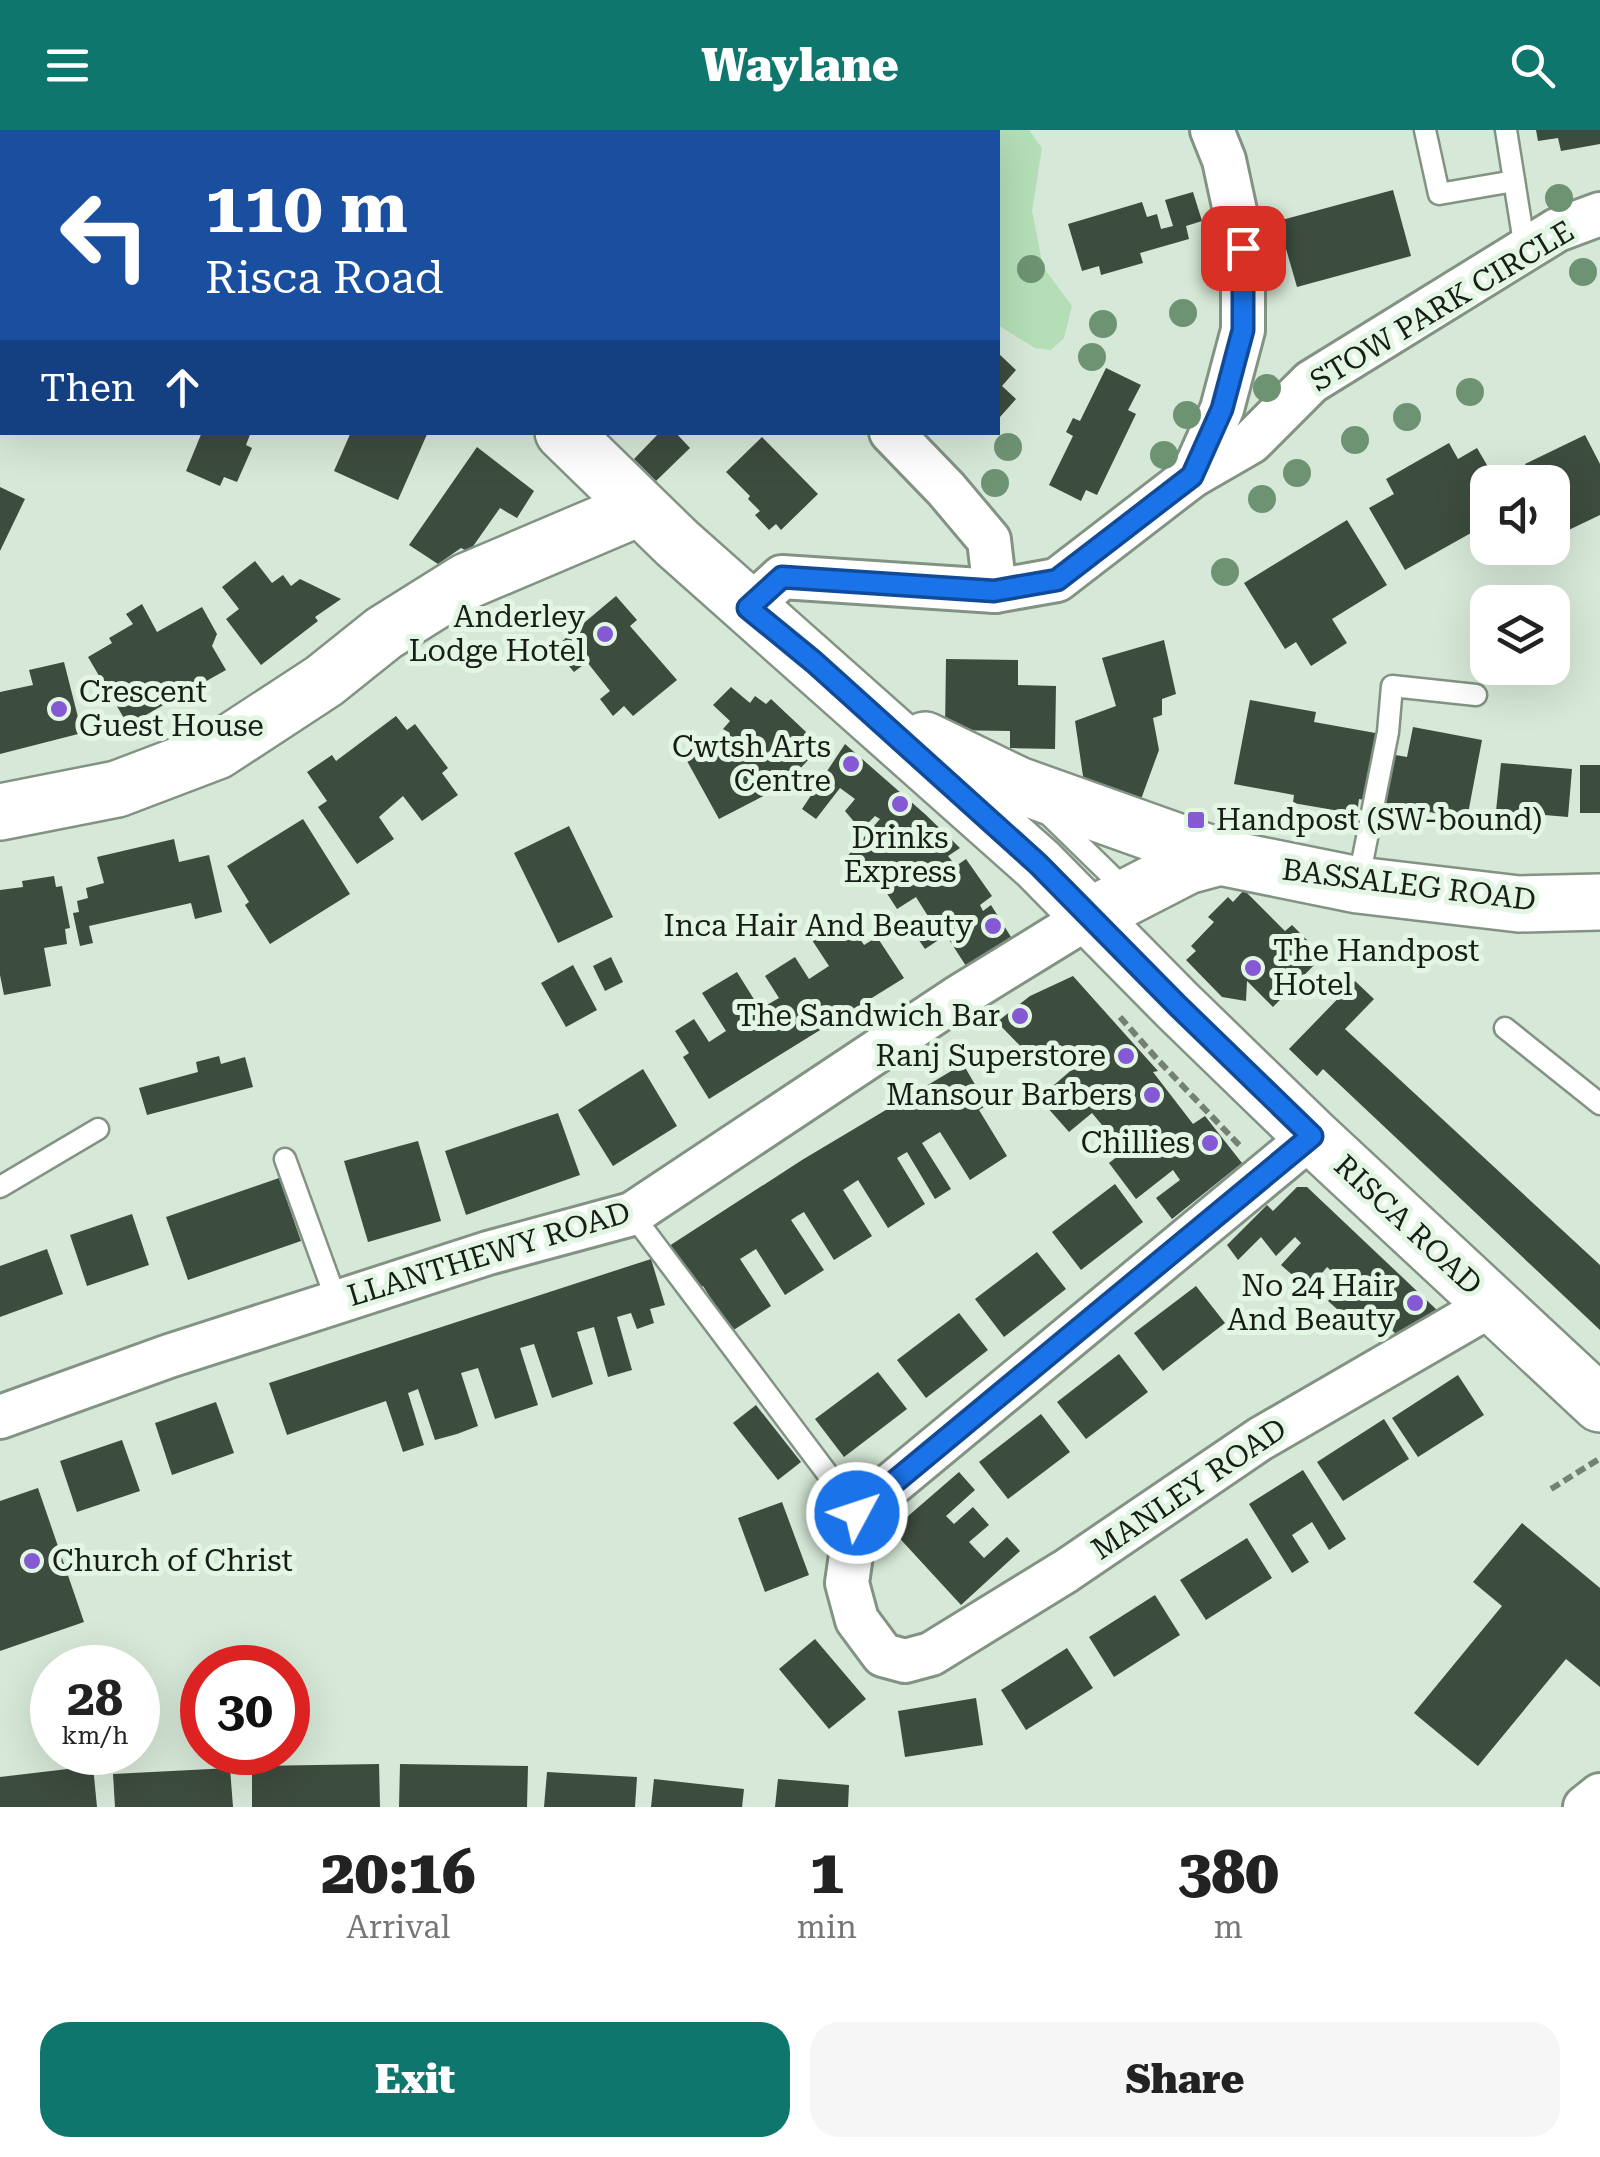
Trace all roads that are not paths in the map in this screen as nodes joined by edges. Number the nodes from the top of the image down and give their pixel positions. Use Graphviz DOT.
graph roads {
  1 [pos="1212,130"];
  2 [pos="1425,130"];
  3 [pos="1506,130"];
  4 [pos="1514,181"];
  5 [pos="1600,214"];
  6 [pos="1525,249"];
  7 [pos="566,435"];
  8 [pos="894,435"];
  9 [pos="1192,476"];
  10 [pos="639,508"];
  11 [pos="994,591"];
  12 [pos="748,608"];
  13 [pos="814,662"];
  14 [pos="1476,696"];
  15 [pos="1018,784"];
  16 [pos="0,812"];
  17 [pos="1220,857"];
  18 [pos="1358,885"];
  19 [pos="1600,902"];
  20 [pos="1110,906"];
  21 [pos="1506,1028"];
  22 [pos="1600,1104"];
  23 [pos="98,1129"];
  24 [pos="1312,1136"];
  25 [pos="285,1159"];
  26 [pos="0,1187"];
  27 [pos="632,1214"];
  28 [pos="337,1302"];
  29 [pos="1493,1304"];
  30 [pos="1600,1404"];
  31 [pos="0,1417"];
  32 [pos="857,1513"];
  33 [pos="1600,1795"];
  34 [pos="1584,1807"];
  1 -- 9 [label="street, STOW PARK CIRCLE"];
  2 -- 4 [label="lane"];
  3 -- 4 [label="lane"];
  4 -- 6 [label="lane"];
  5 -- 6 [label="street, STOW PARK CIRCLE"];
  6 -- 9 [label="street, STOW PARK CIRCLE"];
  7 -- 10 [label="main road"];
  8 -- 11 [label="street"];
  9 -- 11 [label="street, STOW PARK CIRCLE"];
  10 -- 12 [label="main road"];
  10 -- 16 [label="main road"];
  11 -- 12 [label="street, STOW PARK CIRCLE"];
  12 -- 13 [label="main road"];
  13 -- 15 [label="main road, BASSALEG ROAD"];
  13 -- 20 [label="main road, RISCA ROAD"];
  14 -- 18 [label="lane"];
  15 -- 17 [label="main road, BASSALEG ROAD"];
  15 -- 20 [label="lane"];
  17 -- 18 [label="main road, BASSALEG ROAD"];
  17 -- 20 [label="main road, BASSALEG ROAD"];
  18 -- 19 [label="main road, BASSALEG ROAD"];
  20 -- 24 [label="main road, RISCA ROAD"];
  20 -- 27 [label="street, LLANTHEWY ROAD"];
  21 -- 22 [label="lane"];
  23 -- 26 [label="lane"];
  24 -- 29 [label="main road, RISCA ROAD"];
  24 -- 32 [label="street"];
  25 -- 28 [label="lane"];
  27 -- 28 [label="street, LLANTHEWY ROAD"];
  27 -- 32 [label="lane"];
  28 -- 31 [label="street, LLANTHEWY ROAD"];
  29 -- 30 [label="main road, RISCA ROAD"];
  29 -- 32 [label="street, MANLEY ROAD"];
  33 -- 34 [label="street"];
}
